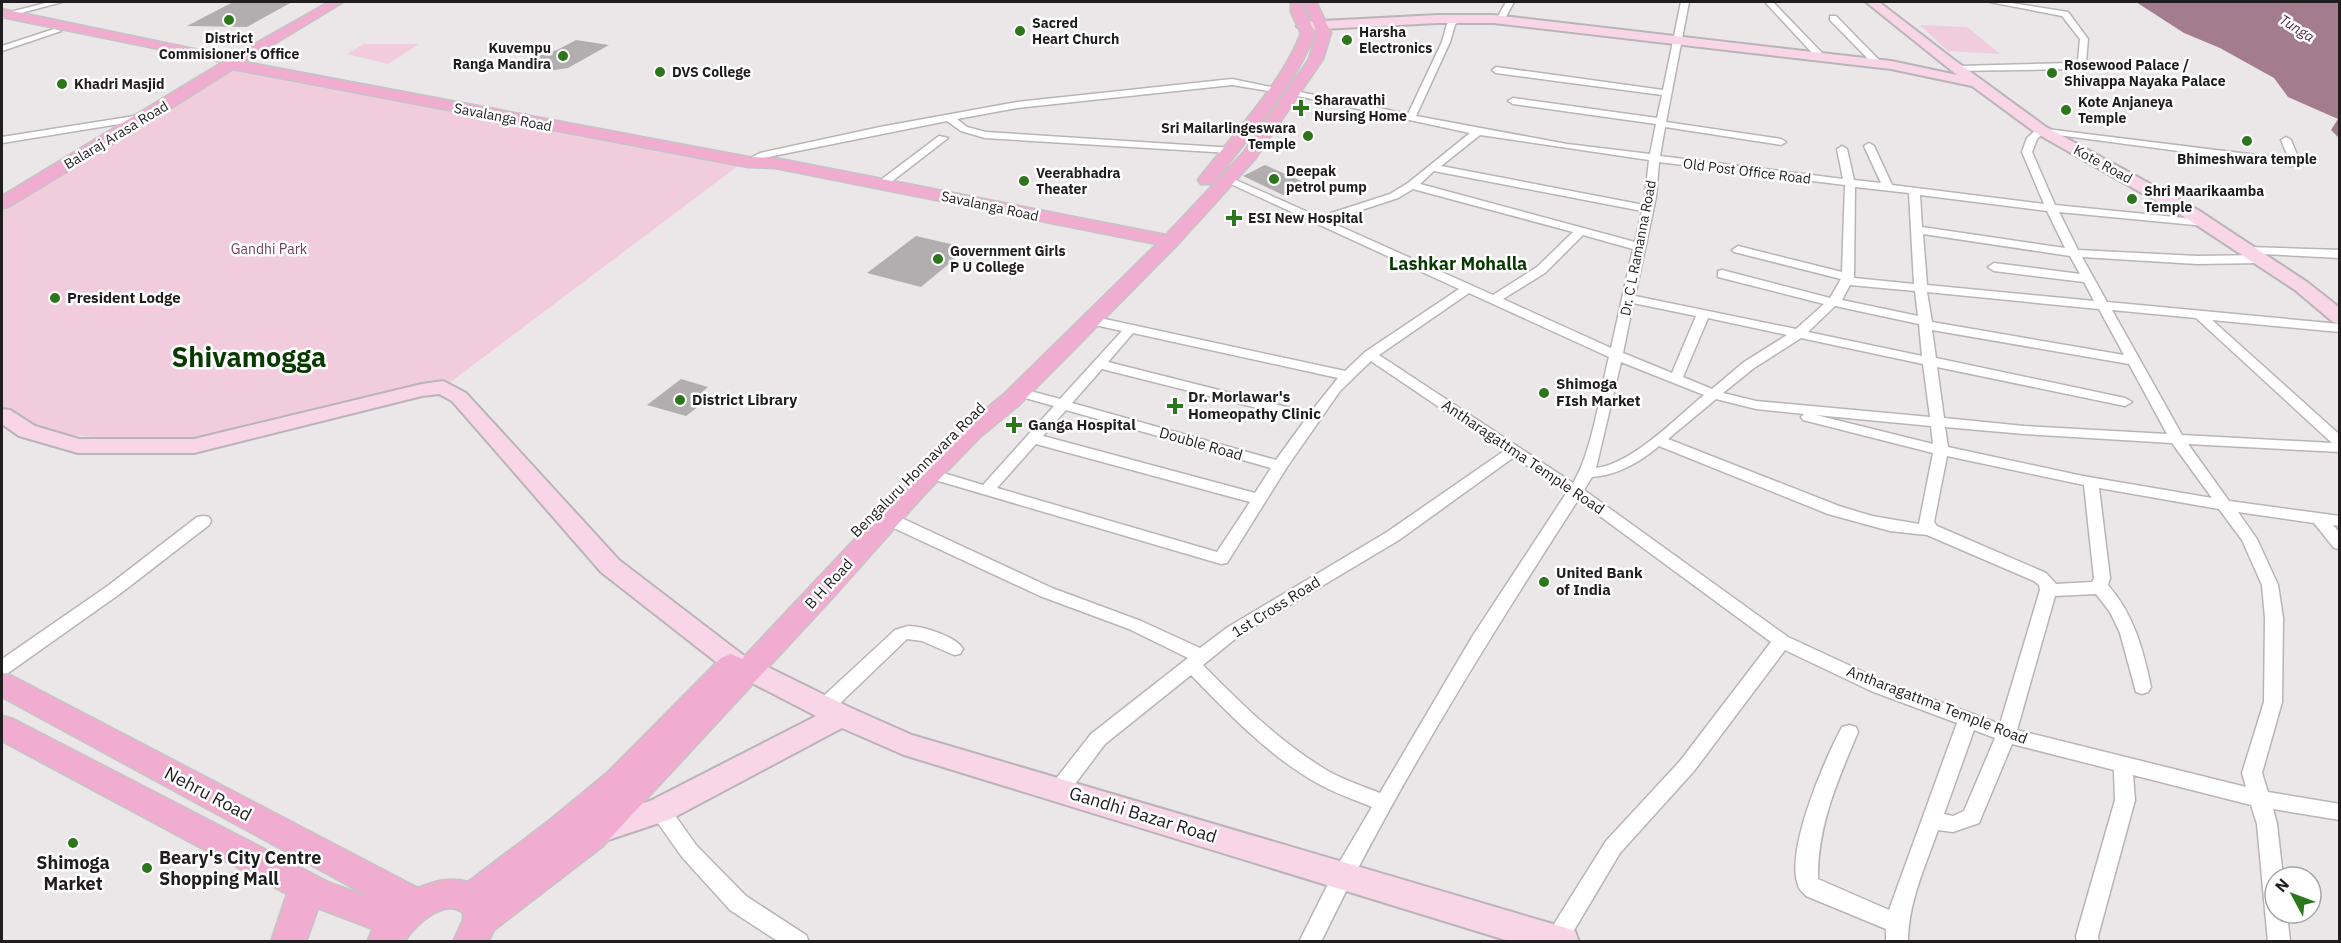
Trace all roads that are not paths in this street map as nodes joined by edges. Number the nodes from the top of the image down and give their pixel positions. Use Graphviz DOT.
graph roads {
  1 [pos="58,2"];
  2 [pos="328,2"];
  3 [pos="337,2"];
  4 [pos="1295,2"];
  5 [pos="1310,2"];
  6 [pos="1510,2"];
  7 [pos="1685,2"];
  8 [pos="1769,2"];
  9 [pos="1872,2"];
  10 [pos="1994,2"];
  11 [pos="3,16"];
  12 [pos="1457,18"];
  13 [pos="1833,18"];
  14 [pos="1500,20"];
  15 [pos="1303,26"];
  16 [pos="1322,26"];
  17 [pos="57,31"];
  18 [pos="1677,40"];
  19 [pos="259,47"];
  20 [pos="2,50"];
  21 [pos="1820,56"];
  22 [pos="1884,64"];
  23 [pos="224,65"];
  24 [pos="1953,66"];
  25 [pos="273,67"];
  26 [pos="255,69"];
  27 [pos="1496,70"];
  28 [pos="1232,82"];
  29 [pos="1976,83"];
  30 [pos="1284,86"];
  31 [pos="1668,93"];
  32 [pos="1513,101"];
  33 [pos="1603,104"];
  34 [pos="143,117"];
  35 [pos="949,117"];
  36 [pos="1411,117"];
  37 [pos="1662,120"];
  38 [pos="2041,130"];
  39 [pos="1478,132"];
  40 [pos="944,138"];
  41 [pos="2,140"];
  42 [pos="2286,140"];
  43 [pos="1781,142"];
  44 [pos="1869,146"];
  45 [pos="1842,149"];
  46 [pos="1230,150"];
  47 [pos="1654,159"];
  48 [pos="761,160"];
  49 [pos="1432,166"];
  50 [pos="1225,179"];
  51 [pos="882,184"];
  52 [pos="1850,184"];
  53 [pos="1413,185"];
  54 [pos="1888,188"];
  55 [pos="1914,191"];
  56 [pos="2,197"];
  57 [pos="2,202"];
  58 [pos="1648,208"];
  59 [pos="2051,208"];
  60 [pos="1318,221"];
  61 [pos="2205,223"];
  62 [pos="1918,230"];
  63 [pos="1580,232"];
  64 [pos="1162,240"];
  65 [pos="1639,247"];
  66 [pos="1738,250"];
  67 [pos="2247,250"];
  68 [pos="2074,253"];
  69 [pos="2340,254"];
  70 [pos="2261,259"];
  71 [pos="1994,267"];
  72 [pos="1722,274"];
  73 [pos="1847,279"];
  74 [pos="2088,279"];
  75 [pos="1468,288"];
  76 [pos="1922,289"];
  77 [pos="1628,298"];
  78 [pos="1493,300"];
  79 [pos="1832,302"];
  80 [pos="2104,307"];
  81 [pos="1703,314"];
  82 [pos="2201,316"];
  83 [pos="2340,318"];
  84 [pos="1091,320"];
  85 [pos="1926,323"];
  86 [pos="1131,328"];
  87 [pos="2340,328"];
  88 [pos="1798,334"];
  89 [pos="1371,355"];
  90 [pos="1616,355"];
  91 [pos="2134,362"];
  92 [pos="1931,363"];
  93 [pos="1100,364"];
  94 [pos="1348,376"];
  95 [pos="1676,379"];
  96 [pos="1018,392"];
  97 [pos="1715,395"];
  98 [pos="2125,402"];
  99 [pos="1062,405"];
  100 [pos="1770,406"];
  101 [pos="2,415"];
  102 [pos="1312,418"];
  103 [pos="1938,423"];
  104 [pos="1032,438"];
  105 [pos="2177,439"];
  106 [pos="1658,440"];
  107 [pos="2340,443"];
  108 [pos="2340,448"];
  109 [pos="1515,450"];
  110 [pos="1941,450"];
  111 [pos="1280,466"];
  112 [pos="1587,473"];
  113 [pos="930,474"];
  114 [pos="2091,482"];
  115 [pos="986,491"];
  116 [pos="1576,491"];
  117 [pos="1258,499"];
  118 [pos="2223,504"];
  119 [pos="2319,518"];
  120 [pos="889,519"];
  121 [pos="2340,520"];
  122 [pos="202,521"];
  123 [pos="1931,530"];
  124 [pos="2340,544"];
  125 [pos="2099,586"];
  126 [pos="2048,590"];
  127 [pos="1782,641"];
  128 [pos="954,649"];
  129 [pos="1197,661"];
  130 [pos="741,665"];
  131 [pos="2,668"];
  132 [pos="2,684"];
  133 [pos="2142,687"];
  134 [pos="832,711"];
  135 [pos="1968,720"];
  136 [pos="2,727"];
  137 [pos="1849,732"];
  138 [pos="2006,734"];
  139 [pos="2123,765"];
  140 [pos="1059,790"];
  141 [pos="2260,799"];
  142 [pos="1384,803"];
  143 [pos="660,810"];
  144 [pos="2340,812"];
  145 [pos="1930,821"];
  146 [pos="596,831"];
  147 [pos="2271,865"];
  148 [pos="1343,874"];
  149 [pos="306,888"];
  150 [pos="2277,925"];
  151 [pos="389,927"];
  152 [pos="478,927"];
  153 [pos="1897,932"];
  154 [pos="1560,940"];
  155 [pos="288,942"];
  156 [pos="798,942"];
  157 [pos="1310,942"];
  158 [pos="2088,942"];
  159 [pos="2279,942"];
  1 -- 11 [label="street"];
  2 -- 23 [label="main road, Balaraj Arasa Road"];
  3 -- 19 [label="main road, Balaraj Arasa Road"];
  4 -- 15 [label="main road"];
  5 -- 16 [label="main road"];
  6 -- 14 [label="street"];
  7 -- 18 [label="street, Dr. C L Ramanna Road"];
  8 -- 21 [label="street"];
  9 -- 24 [label="street, Kote Road"];
  10 -- 24 [label="street"];
  11 -- 17 [label="main road"];
  11 -- 23 [label="main road, Savalanga Road"];
  12 -- 14 [label="street"];
  12 -- 16 [label="street"];
  12 -- 36 [label="street"];
  13 -- 22 [label="street"];
  14 -- 18 [label="street"];
  15 -- 16 [label="street"];
  15 -- 30 [label="main road"];
  16 -- 30 [label="main road"];
  17 -- 20 [label="street"];
  17 -- 23 [label="main road"];
  18 -- 21 [label="street"];
  18 -- 31 [label="street, Dr. C L Ramanna Road"];
  19 -- 23 [label="main road, Balaraj Arasa Road"];
  19 -- 25 [label="main road"];
  21 -- 22 [label="street"];
  22 -- 24 [label="street"];
  22 -- 29 [label="street"];
  23 -- 25 [label="main road, Savalanga Road"];
  23 -- 26 [label="main road, Savalanga Road"];
  23 -- 26 [label="main road"];
  23 -- 34 [label="main road, Balaraj Arasa Road"];
  24 -- 29 [label="street, Kote Road"];
  25 -- 48 [label="main road, Savalanga Road"];
  26 -- 48 [label="main road, Savalanga Road"];
  27 -- 31 [label="street"];
  28 -- 30 [label="street"];
  28 -- 30 [label="street"];
  28 -- 35 [label="street"];
  29 -- 38 [label="street, Kote Road"];
  30 -- 36 [label="street, Old Post Office Road"];
  30 -- 46 [label="main road"];
  30 -- 50 [label="main road"];
  31 -- 37 [label="street, Dr. C L Ramanna Road"];
  32 -- 37 [label="street"];
  33 -- 37 [label="street"];
  34 -- 41 [label="street"];
  34 -- 56 [label="main road"];
  34 -- 57 [label="main road, Balaraj Arasa Road"];
  35 -- 46 [label="street"];
  35 -- 48 [label="street"];
  36 -- 39 [label="street, Old Post Office Road"];
  37 -- 43 [label="street"];
  37 -- 47 [label="street, Dr. C L Ramanna Road"];
  38 -- 42 [label="street"];
  38 -- 59 [label="street"];
  38 -- 61 [label="street, Kote Road"];
  39 -- 47 [label="street, Old Post Office Road"];
  39 -- 49 [label="street"];
  40 -- 51 [label="street"];
  44 -- 54 [label="street"];
  45 -- 52 [label="street"];
  46 -- 64 [label="main road"];
  47 -- 52 [label="street, Old Post Office Road"];
  47 -- 58 [label="street, Dr. C L Ramanna Road"];
  48 -- 51 [label="main road, Savalanga Road"];
  49 -- 53 [label="street"];
  49 -- 58 [label="street"];
  50 -- 60 [label="street"];
  50 -- 64 [label="main road"];
  51 -- 64 [label="main road, Savalanga Road"];
  52 -- 54 [label="street, Old Post Office Road"];
  52 -- 73 [label="street"];
  53 -- 60 [label="street"];
  53 -- 63 [label="street"];
  54 -- 55 [label="street, Old Post Office Road"];
  55 -- 59 [label="street, Old Post Office Road"];
  55 -- 62 [label="street"];
  58 -- 65 [label="street, Dr. C L Ramanna Road"];
  59 -- 61 [label="street, Old Post Office Road"];
  59 -- 68 [label="street"];
  60 -- 75 [label="street"];
  61 -- 67 [label="street, Kote Road"];
  62 -- 68 [label="street"];
  62 -- 76 [label="street"];
  63 -- 65 [label="street"];
  63 -- 78 [label="street"];
  64 -- 84 [label="main road, B H Road"];
  64 -- 130 [label="main road, Bengaluru Honnavara Road"];
  65 -- 77 [label="street, Dr. C L Ramanna Road"];
  66 -- 73 [label="street"];
  67 -- 69 [label="street"];
  67 -- 70 [label="street, Kote Road"];
  68 -- 70 [label="street"];
  68 -- 74 [label="street"];
  70 -- 83 [label="street, Kote Road"];
  71 -- 74 [label="street"];
  72 -- 79 [label="street"];
  73 -- 76 [label="street"];
  73 -- 79 [label="street"];
  74 -- 80 [label="street"];
  75 -- 78 [label="street"];
  75 -- 89 [label="street"];
  76 -- 80 [label="street"];
  76 -- 85 [label="street"];
  77 -- 81 [label="street"];
  77 -- 90 [label="street, Dr. C L Ramanna Road"];
  78 -- 90 [label="street"];
  79 -- 85 [label="street"];
  79 -- 88 [label="street"];
  80 -- 82 [label="street"];
  80 -- 91 [label="street"];
  81 -- 88 [label="street"];
  81 -- 95 [label="street"];
  82 -- 87 [label="street"];
  82 -- 107 [label="street"];
  84 -- 86 [label="street"];
  84 -- 96 [label="main road, B H Road"];
  85 -- 91 [label="street"];
  85 -- 92 [label="street"];
  86 -- 93 [label="street"];
  86 -- 94 [label="street"];
  88 -- 92 [label="street"];
  88 -- 97 [label="street"];
  89 -- 94 [label="street"];
  89 -- 109 [label="street, Antharagattma Temple Road"];
  90 -- 95 [label="street"];
  90 -- 112 [label="street, Dr. C L Ramanna Road"];
  91 -- 105 [label="street"];
  92 -- 98 [label="street"];
  92 -- 103 [label="street"];
  93 -- 99 [label="street"];
  93 -- 102 [label="street"];
  94 -- 102 [label="street"];
  95 -- 97 [label="street"];
  96 -- 99 [label="street, Double Road"];
  96 -- 113 [label="main road, B H Road"];
  97 -- 100 [label="street"];
  97 -- 106 [label="street"];
  99 -- 104 [label="street"];
  99 -- 111 [label="street, Double Road"];
  100 -- 103 [label="street"];
  100 -- 110 [label="street"];
  101 -- 130 [label="street, Gandhi Bazar Road"];
  102 -- 111 [label="street"];
  103 -- 105 [label="street"];
  103 -- 110 [label="street"];
  104 -- 115 [label="street"];
  104 -- 117 [label="street"];
  105 -- 108 [label="street"];
  105 -- 118 [label="street"];
  106 -- 112 [label="street"];
  106 -- 123 [label="street"];
  109 -- 116 [label="street, Antharagattma Temple Road"];
  109 -- 129 [label="street, 1st Cross Road"];
  110 -- 114 [label="street"];
  110 -- 123 [label="street"];
  111 -- 117 [label="street"];
  112 -- 116 [label="street, Dr. C L Ramanna Road"];
  113 -- 115 [label="street"];
  113 -- 120 [label="main road, B H Road"];
  114 -- 118 [label="street"];
  114 -- 125 [label="street"];
  115 -- 117 [label="street"];
  116 -- 127 [label="street, Antharagattma Temple Road"];
  116 -- 142 [label="street, Dr. C L Ramanna Road"];
  118 -- 119 [label="street"];
  118 -- 141 [label="street"];
  119 -- 121 [label="street"];
  119 -- 124 [label="street"];
  120 -- 129 [label="street"];
  120 -- 130 [label="main road, B H Road"];
  122 -- 131 [label="street"];
  123 -- 126 [label="street"];
  125 -- 126 [label="street"];
  125 -- 133 [label="street"];
  126 -- 138 [label="street"];
  127 -- 135 [label="street, Antharagattma Temple Road"];
  127 -- 154 [label="street"];
  128 -- 134 [label="street"];
  129 -- 140 [label="street, 1st Cross Road"];
  129 -- 142 [label="street"];
  130 -- 134 [label="street, Gandhi Bazar Road"];
  130 -- 146 [label="main road, B H Road"];
  130 -- 152 [label="main road, Bengaluru Honnavara Road"];
  132 -- 151 [label="main road, Nehru Road"];
  134 -- 140 [label="street, Gandhi Bazar Road"];
  134 -- 143 [label="street"];
  135 -- 138 [label="street, Antharagattma Temple Road"];
  135 -- 145 [label="street"];
  136 -- 149 [label="main road"];
  137 -- 153 [label="street"];
  138 -- 139 [label="street, Antharagattma Temple Road"];
  138 -- 145 [label="street"];
  139 -- 141 [label="street, Antharagattma Temple Road"];
  139 -- 158 [label="street"];
  140 -- 148 [label="street, Gandhi Bazar Road"];
  141 -- 144 [label="street, Antharagattma Temple Road"];
  141 -- 147 [label="street"];
  142 -- 148 [label="street, Dr. C L Ramanna Road"];
  143 -- 146 [label="street"];
  143 -- 156 [label="street"];
  145 -- 153 [label="street"];
  146 -- 152 [label="main road, B H Road"];
  148 -- 154 [label="street, Gandhi Bazar Road"];
  148 -- 157 [label="street, Dr. C L Ramanna Road"];
  149 -- 151 [label="main road"];
  149 -- 155 [label="main road"];
  150 -- 159 [label="street"];
  151 -- 152 [label="main road"];
}
